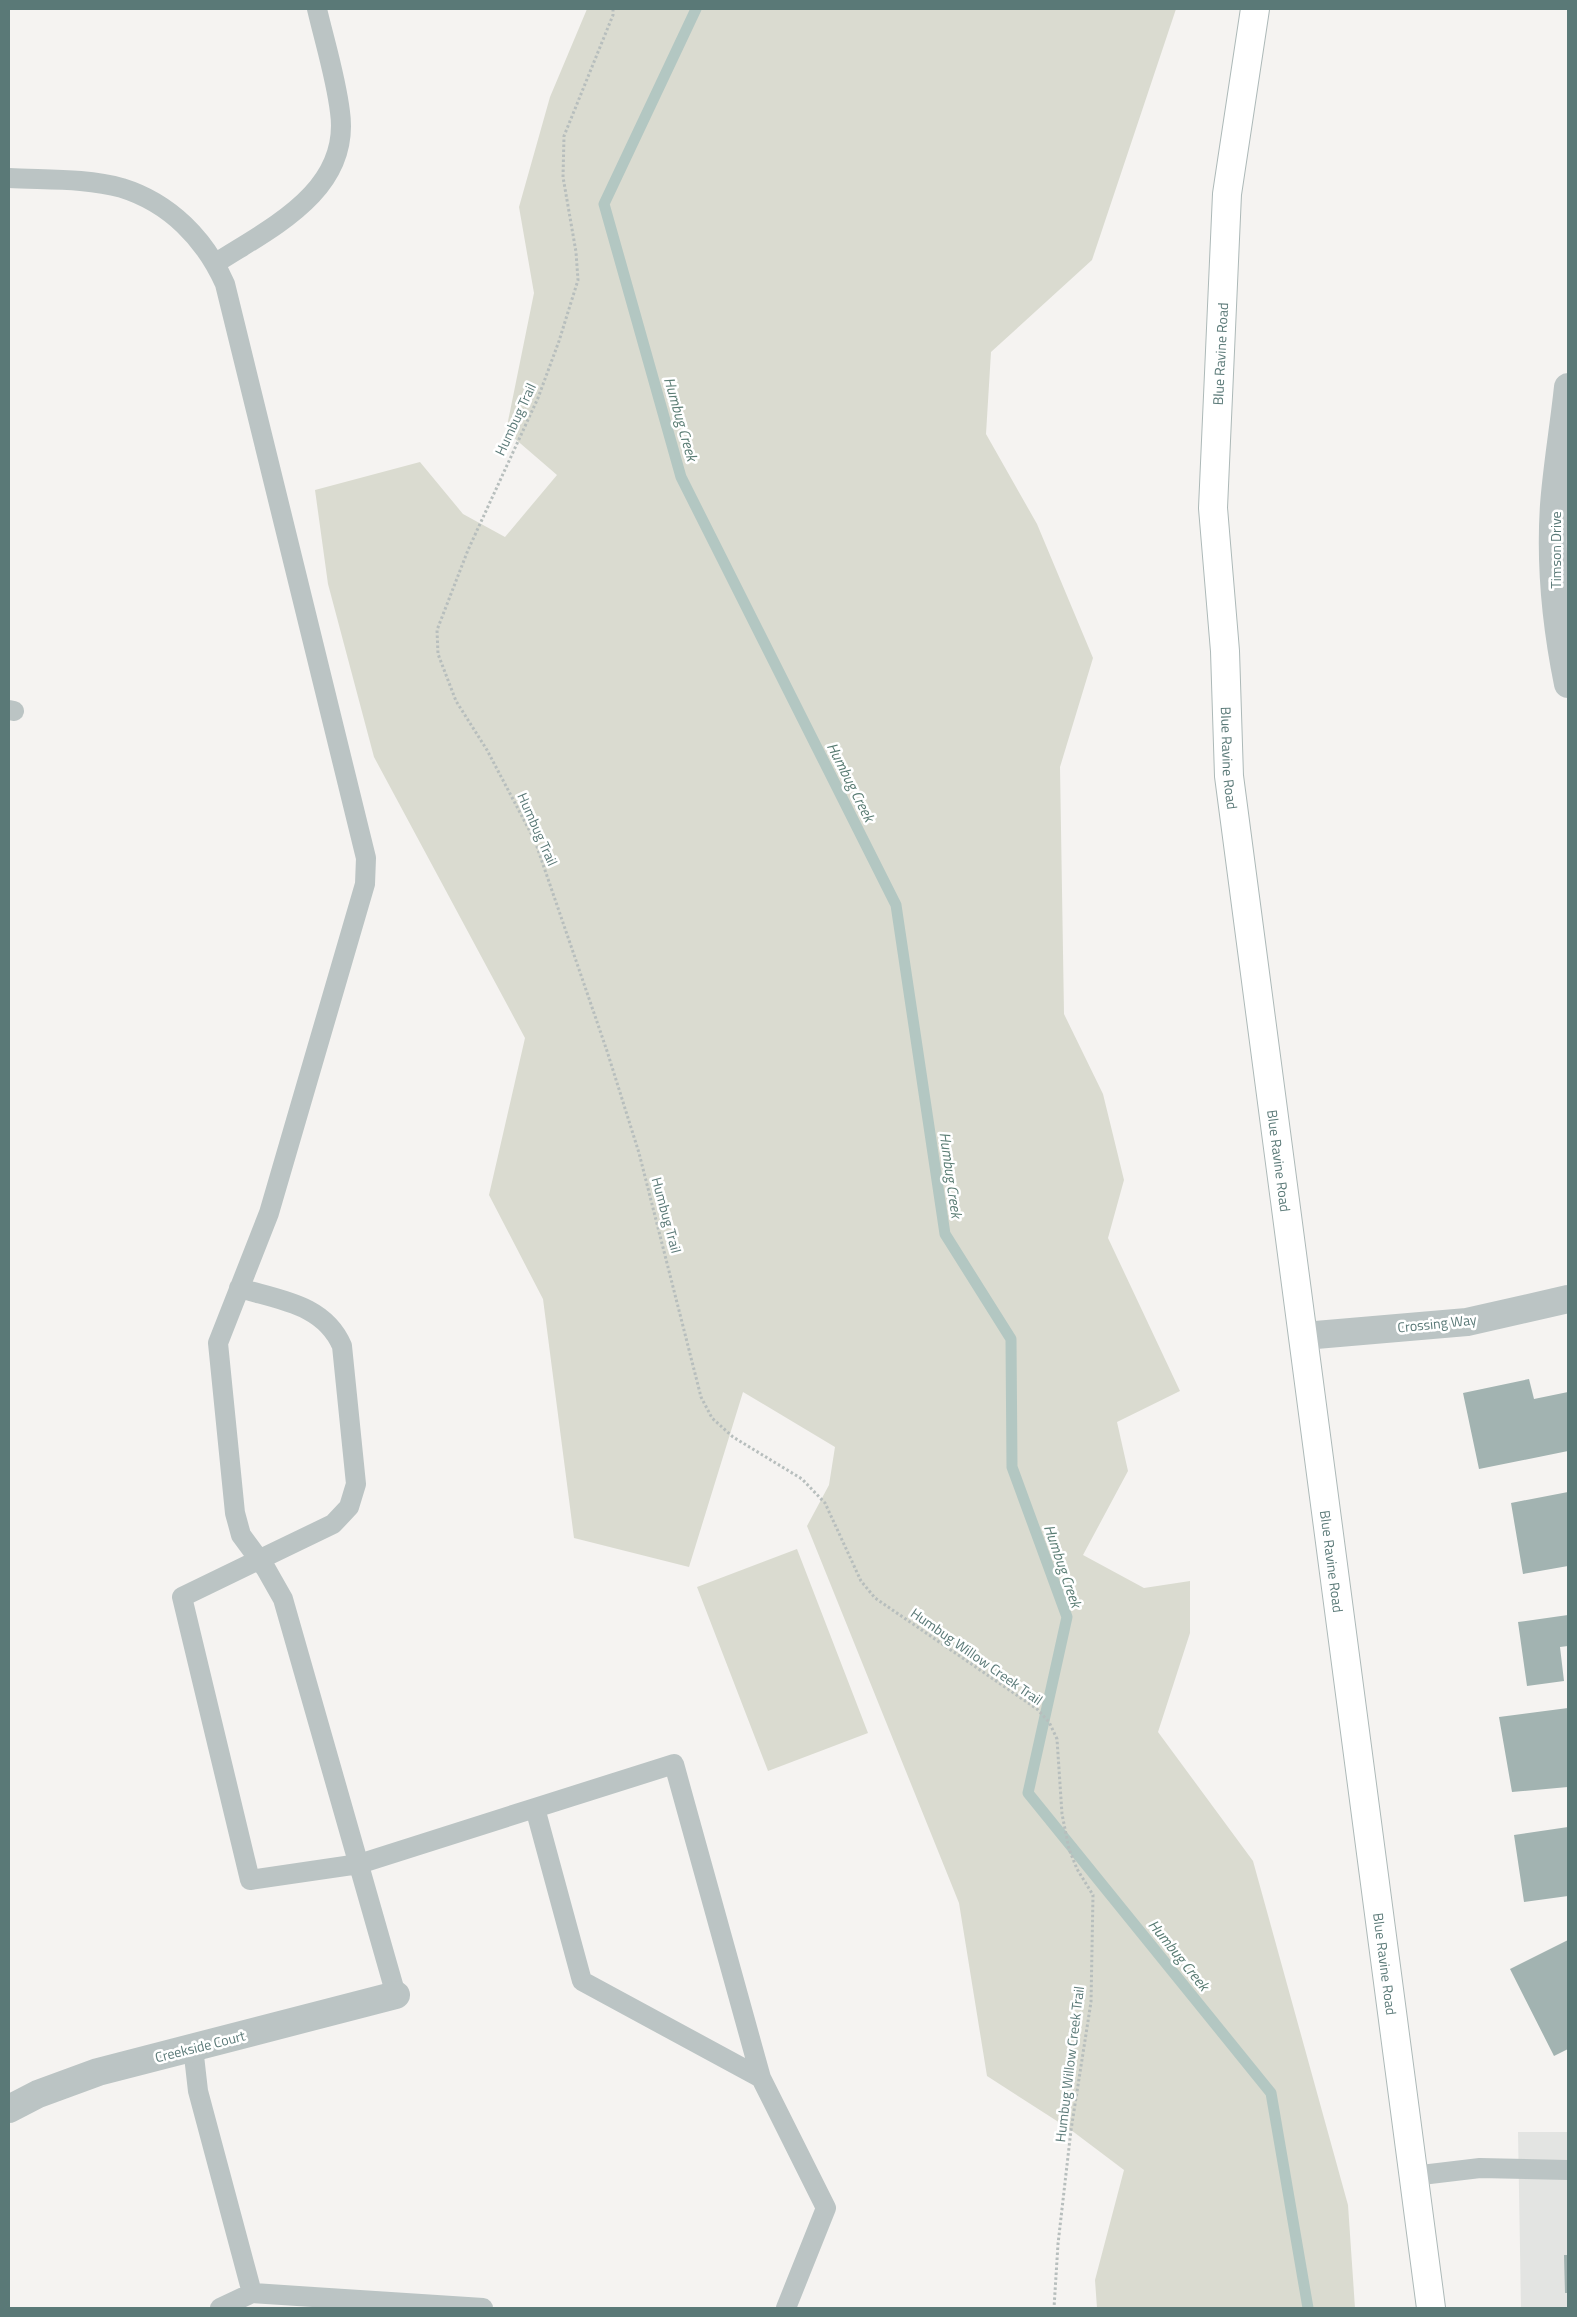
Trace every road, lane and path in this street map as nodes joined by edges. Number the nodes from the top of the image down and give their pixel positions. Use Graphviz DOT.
graph roads {
  1 [pos="317,9"];
  2 [pos="613,9"];
  3 [pos="1255,9"];
  4 [pos="9,178"];
  5 [pos="216,262"];
  6 [pos="1568,386"];
  7 [pos="1567,667"];
  8 [pos="239,1288"];
  9 [pos="1568,1299"];
  10 [pos="1304,1336"];
  11 [pos="258,1561"];
  12 [pos="892,1612"];
  13 [pos="535,1808"];
  14 [pos="359,1864"];
  15 [pos="396,1995"];
  16 [pos="193,2047"];
  17 [pos="761,2078"];
  18 [pos="9,2109"];
  19 [pos="1568,2170"];
  20 [pos="1414,2176"];
  21 [pos="252,2293"];
  22 [pos="220,2308"];
  23 [pos="483,2308"];
  24 [pos="786,2308"];
  25 [pos="1054,2308"];
  26 [pos="1431,2308"];
  1 -- 5 [label="lane"];
  2 -- 12 [label="path, Humbug Trail"];
  3 -- 10 [label="main road, Blue Ravine Road"];
  4 -- 5 [label="lane"];
  5 -- 8 [label="lane"];
  6 -- 7 [label="street, Timson Drive"];
  8 -- 11 [label="lane"];
  8 -- 11 [label="lane"];
  9 -- 10 [label="street, Crossing Way"];
  10 -- 20 [label="main road, Blue Ravine Road"];
  11 -- 14 [label="lane"];
  11 -- 14 [label="lane"];
  12 -- 25 [label="path, Humbug Willow Creek Trail"];
  13 -- 14 [label="lane"];
  13 -- 17 [label="lane"];
  13 -- 17 [label="lane"];
  14 -- 15 [label="lane"];
  15 -- 16 [label="street, Creekside Court"];
  16 -- 18 [label="street, Creekside Court"];
  16 -- 21 [label="lane"];
  17 -- 24 [label="lane"];
  19 -- 20 [label="lane"];
  20 -- 26 [label="main road, Blue Ravine Road"];
  21 -- 22 [label="lane"];
  21 -- 23 [label="lane"];
}
